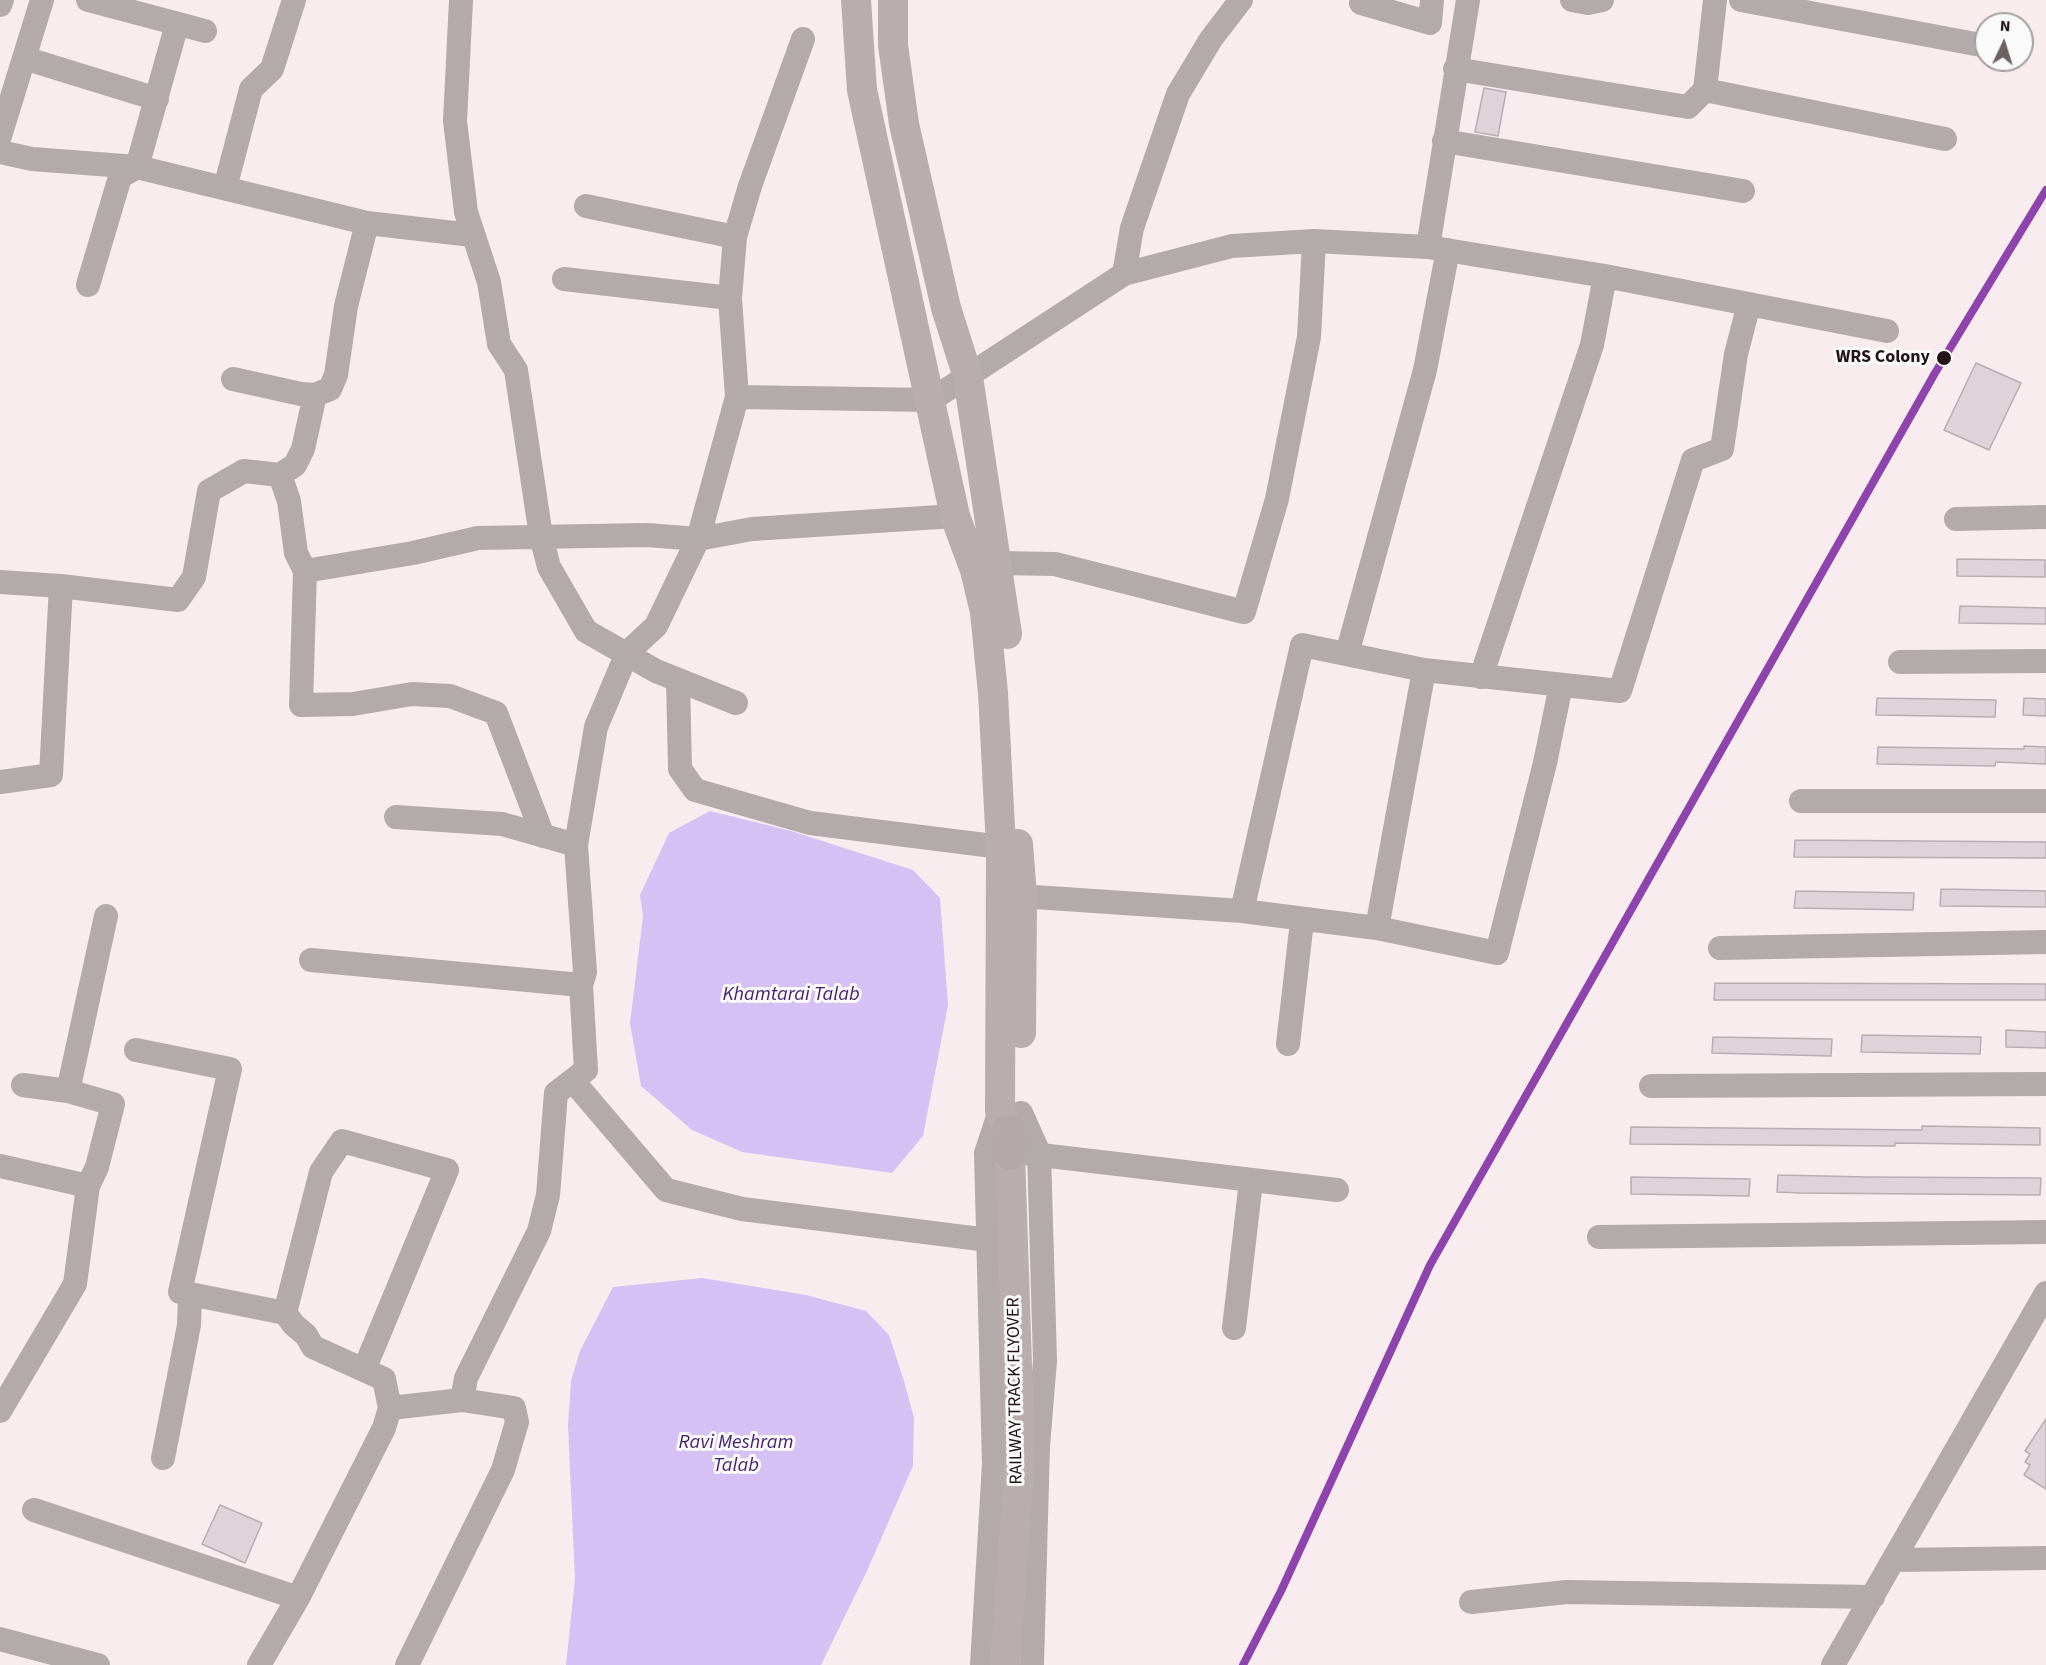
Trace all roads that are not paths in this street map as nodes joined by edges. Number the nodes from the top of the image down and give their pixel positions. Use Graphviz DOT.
graph roads {
  1 [pos="2,0"];
  2 [pos="42,0"];
  3 [pos="88,0"];
  4 [pos="294,0"];
  5 [pos="461,0"];
  6 [pos="856,0"];
  7 [pos="892,0"];
  8 [pos="1241,0"];
  9 [pos="1362,0"];
  10 [pos="1432,0"];
  11 [pos="1468,0"];
  12 [pos="1572,0"];
  13 [pos="1602,0"];
  14 [pos="1715,0"];
  15 [pos="1741,0"];
  16 [pos="0,5"];
  17 [pos="177,24"];
  18 [pos="205,31"];
  19 [pos="803,39"];
  20 [pos="1974,44"];
  21 [pos="24,58"];
  22 [pos="1455,69"];
  23 [pos="1705,90"];
  24 [pos="158,99"];
  25 [pos="0,136"];
  26 [pos="1945,139"];
  27 [pos="1444,141"];
  28 [pos="0,152"];
  29 [pos="137,167"];
  30 [pos="225,188"];
  31 [pos="1743,191"];
  32 [pos="586,206"];
  33 [pos="367,223"];
  34 [pos="472,236"];
  35 [pos="735,237"];
  36 [pos="1314,241"];
  37 [pos="1438,249"];
  38 [pos="1124,274"];
  39 [pos="1605,276"];
  40 [pos="564,279"];
  41 [pos="88,285"];
  42 [pos="730,298"];
  43 [pos="1749,304"];
  44 [pos="1887,331"];
  45 [pos="968,377"];
  46 [pos="232,379"];
  47 [pos="315,395"];
  48 [pos="737,397"];
  49 [pos="931,400"];
  50 [pos="280,475"];
  51 [pos="955,516"];
  52 [pos="2046,517"];
  53 [pos="1956,519"];
  54 [pos="541,536"];
  55 [pos="698,539"];
  56 [pos="986,566"];
  57 [pos="305,571"];
  58 [pos="0,582"];
  59 [pos="61,586"];
  60 [pos="627,653"];
  61 [pos="1347,654"];
  62 [pos="2046,661"];
  63 [pos="1900,662"];
  64 [pos="1424,669"];
  65 [pos="1481,677"];
  66 [pos="678,681"];
  67 [pos="1561,686"];
  68 [pos="736,703"];
  69 [pos="0,782"];
  70 [pos="1801,801"];
  71 [pos="2046,801"];
  72 [pos="396,818"];
  73 [pos="543,836"];
  74 [pos="576,845"];
  75 [pos="1000,847"];
  76 [pos="1011,896"];
  77 [pos="1242,911"];
  78 [pos="106,916"];
  79 [pos="1302,921"];
  80 [pos="1377,928"];
  81 [pos="2046,942"];
  82 [pos="1720,948"];
  83 [pos="311,960"];
  84 [pos="581,985"];
  85 [pos="1288,1044"];
  86 [pos="136,1050"];
  87 [pos="573,1081"];
  88 [pos="23,1084"];
  89 [pos="2046,1084"];
  90 [pos="1651,1086"];
  91 [pos="68,1091"];
  92 [pos="1011,1136"];
  93 [pos="0,1166"];
  94 [pos="1251,1181"];
  95 [pos="88,1186"];
  96 [pos="1337,1190"];
  97 [pos="2046,1232"];
  98 [pos="1599,1237"];
  99 [pos="988,1240"];
  100 [pos="2046,1293"];
  101 [pos="190,1296"];
  102 [pos="285,1313"];
  103 [pos="1234,1328"];
  104 [pos="364,1370"];
  105 [pos="462,1400"];
  106 [pos="390,1408"];
  107 [pos="0,1411"];
  108 [pos="163,1458"];
  109 [pos="34,1510"];
  110 [pos="2046,1558"];
  111 [pos="1893,1560"];
  112 [pos="1873,1597"];
  113 [pos="298,1598"];
  114 [pos="1471,1602"];
  115 [pos="0,1639"];
  116 [pos="98,1665"];
  117 [pos="259,1665"];
  118 [pos="407,1665"];
  119 [pos="982,1665"];
  120 [pos="1005,1665"];
  121 [pos="1032,1665"];
  122 [pos="1833,1665"];
  1 -- 16 [label="street"];
  2 -- 21 [label="street"];
  3 -- 17 [label="street"];
  4 -- 30 [label="street"];
  5 -- 34 [label="street"];
  6 -- 49 [label="main road"];
  7 -- 45 [label="main road"];
  8 -- 38 [label="street"];
  9 -- 10 [label="street"];
  11 -- 22 [label="street"];
  12 -- 13 [label="street"];
  14 -- 23 [label="street"];
  15 -- 20 [label="street"];
  17 -- 18 [label="street"];
  17 -- 24 [label="street"];
  19 -- 35 [label="street"];
  21 -- 24 [label="street"];
  21 -- 25 [label="street"];
  22 -- 23 [label="street"];
  22 -- 27 [label="street"];
  23 -- 26 [label="street"];
  24 -- 29 [label="street"];
  27 -- 31 [label="street"];
  27 -- 37 [label="street"];
  28 -- 29 [label="street"];
  29 -- 30 [label="street"];
  29 -- 41 [label="street"];
  30 -- 33 [label="street"];
  32 -- 35 [label="street"];
  33 -- 34 [label="street"];
  33 -- 47 [label="street"];
  34 -- 54 [label="street"];
  35 -- 42 [label="street"];
  36 -- 37 [label="street"];
  36 -- 38 [label="street"];
  36 -- 56 [label="street"];
  37 -- 39 [label="street"];
  37 -- 61 [label="street"];
  38 -- 45 [label="street"];
  39 -- 43 [label="street"];
  39 -- 65 [label="street"];
  40 -- 42 [label="street"];
  42 -- 48 [label="street"];
  43 -- 44 [label="street"];
  43 -- 67 [label="street"];
  45 -- 49 [label="street"];
  45 -- 56 [label="main road"];
  46 -- 47 [label="street"];
  47 -- 50 [label="street"];
  48 -- 49 [label="street"];
  48 -- 55 [label="street"];
  49 -- 51 [label="main road"];
  50 -- 57 [label="street"];
  50 -- 59 [label="street"];
  51 -- 55 [label="street"];
  51 -- 56 [label="main road"];
  52 -- 53 [label="street"];
  54 -- 55 [label="street"];
  54 -- 57 [label="street"];
  54 -- 60 [label="street"];
  55 -- 60 [label="street"];
  56 -- 75 [label="main road"];
  56 -- 76 [label="main road"];
  57 -- 73 [label="street"];
  58 -- 59 [label="street"];
  59 -- 69 [label="street"];
  60 -- 66 [label="street"];
  60 -- 74 [label="street"];
  61 -- 64 [label="street"];
  61 -- 77 [label="street"];
  62 -- 63 [label="street"];
  64 -- 65 [label="street"];
  64 -- 80 [label="street"];
  65 -- 67 [label="street"];
  66 -- 68 [label="street"];
  66 -- 75 [label="street"];
  67 -- 80 [label="street"];
  70 -- 71 [label="street"];
  72 -- 73 [label="street"];
  73 -- 74 [label="street"];
  74 -- 84 [label="street"];
  75 -- 76 [label="main road"];
  76 -- 77 [label="street"];
  76 -- 92 [label="main road, RAILWAY TRACK FLYOVER"];
  77 -- 79 [label="street"];
  78 -- 91 [label="street"];
  79 -- 80 [label="street"];
  79 -- 85 [label="street"];
  81 -- 82 [label="street"];
  83 -- 84 [label="street"];
  84 -- 87 [label="street"];
  86 -- 101 [label="street"];
  87 -- 99 [label="street"];
  87 -- 105 [label="street"];
  88 -- 91 [label="street"];
  89 -- 90 [label="street"];
  91 -- 95 [label="street"];
  92 -- 94 [label="street"];
  92 -- 99 [label="street"];
  92 -- 120 [label="main road, RAILWAY TRACK FLYOVER"];
  92 -- 121 [label="street"];
  93 -- 95 [label="street"];
  94 -- 96 [label="street"];
  94 -- 103 [label="street"];
  95 -- 107 [label="street"];
  97 -- 98 [label="street"];
  99 -- 119 [label="street"];
  100 -- 111 [label="street"];
  101 -- 102 [label="street"];
  101 -- 108 [label="street"];
  102 -- 104 [label="street"];
  102 -- 104 [label="street"];
  104 -- 106 [label="street"];
  105 -- 106 [label="street"];
  105 -- 118 [label="street"];
  106 -- 113 [label="street"];
  109 -- 113 [label="street"];
  110 -- 111 [label="street"];
  111 -- 112 [label="street"];
  112 -- 114 [label="street"];
  112 -- 122 [label="street"];
  113 -- 117 [label="street"];
  115 -- 116 [label="street"];
}
